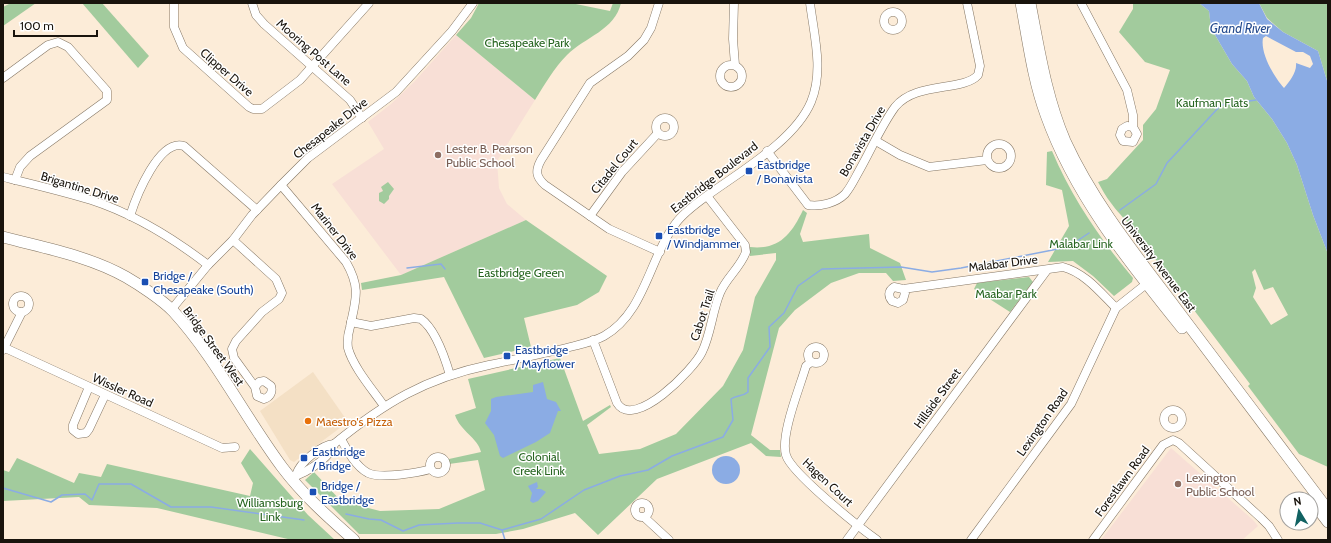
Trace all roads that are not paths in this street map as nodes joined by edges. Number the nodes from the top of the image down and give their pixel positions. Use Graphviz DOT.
graph roads {
  1 [pos="174,3"];
  2 [pos="252,3"];
  3 [pos="369,3"];
  4 [pos="473,3"];
  5 [pos="659,3"];
  6 [pos="734,3"];
  7 [pos="810,3"];
  8 [pos="889,3"];
  9 [pos="967,3"];
  10 [pos="1021,3"];
  11 [pos="1030,3"];
  12 [pos="1081,3"];
  13 [pos="892,12"];
  14 [pos="734,65"];
  15 [pos="313,66"];
  16 [pos="3,78"];
  17 [pos="362,118"];
  18 [pos="1133,127"];
  19 [pos="658,133"];
  20 [pos="876,141"];
  21 [pos="767,152"];
  22 [pos="987,160"];
  23 [pos="3,177"];
  24 [pos="15,180"];
  25 [pos="281,184"];
  26 [pos="707,196"];
  27 [pos="257,210"];
  28 [pos="130,216"];
  29 [pos="590,216"];
  30 [pos="3,237"];
  31 [pos="233,240"];
  32 [pos="660,252"];
  33 [pos="208,265"];
  34 [pos="1046,270"];
  35 [pos="1150,281"];
  36 [pos="903,288"];
  37 [pos="1116,308"];
  38 [pos="171,310"];
  39 [pos="22,312"];
  40 [pos="351,322"];
  41 [pos="593,340"];
  42 [pos="3,348"];
  43 [pos="812,362"];
  44 [pos="450,375"];
  45 [pos="89,388"];
  46 [pos="255,388"];
  47 [pos="105,395"];
  48 [pos="384,406"];
  49 [pos="1172,427"];
  50 [pos="1173,440"];
  51 [pos="338,441"];
  52 [pos="235,447"];
  53 [pos="430,469"];
  54 [pos="294,477"];
  55 [pos="1305,491"];
  56 [pos="1319,510"];
  57 [pos="1328,510"];
  58 [pos="644,518"];
  59 [pos="1328,522"];
  60 [pos="858,526"];
  61 [pos="354,540"];
  62 [pos="669,540"];
  63 [pos="847,540"];
  64 [pos="877,540"];
  65 [pos="970,540"];
  66 [pos="1093,540"];
  67 [pos="1278,540"];
  1 -- 15 [label="street, Clipper Drive"];
  2 -- 15 [label="street, Mooring Post Lane"];
  3 -- 15 [label="street, Clipper Drive"];
  4 -- 17 [label="street, Chesapeake Drive"];
  5 -- 29 [label="street"];
  6 -- 14 [label="street"];
  7 -- 21 [label="street, Eastbridge Boulevard"];
  8 -- 13 [label="street"];
  9 -- 20 [label="street, Bonavista Drive"];
  10 -- 35 [label="main road, University Avenue East"];
  11 -- 35 [label="main road, University Avenue East"];
  12 -- 18 [label="street"];
  15 -- 17 [label="street, Mooring Post Lane"];
  16 -- 24 [label="street"];
  17 -- 25 [label="street, Chesapeake Drive"];
  19 -- 29 [label="street, Citadel Court"];
  20 -- 21 [label="street, Bonavista Drive"];
  20 -- 22 [label="street"];
  21 -- 26 [label="street, Eastbridge Boulevard"];
  23 -- 24 [label="street, Brigantine Drive"];
  24 -- 28 [label="street, Brigantine Drive"];
  25 -- 27 [label="street, Chesapeake Drive"];
  25 -- 40 [label="street, Mariner Drive"];
  26 -- 32 [label="street, Eastbridge Boulevard"];
  26 -- 41 [label="street, Cabot Trail"];
  27 -- 28 [label="street"];
  27 -- 31 [label="street, Chesapeake Drive"];
  28 -- 33 [label="street, Brigantine Drive"];
  29 -- 32 [label="street"];
  30 -- 38 [label="main road, Bridge Street West"];
  31 -- 33 [label="street, Chesapeake Drive"];
  31 -- 46 [label="street"];
  32 -- 41 [label="street, Eastbridge Boulevard"];
  33 -- 38 [label="street, Chesapeake Drive"];
  34 -- 36 [label="street, Malabar Drive"];
  34 -- 37 [label="street, Malabar Drive"];
  34 -- 60 [label="street, Hillside Street"];
  35 -- 37 [label="street, Lexington Road"];
  35 -- 55 [label="main road, University Avenue East"];
  35 -- 57 [label="main road, University Avenue East"];
  37 -- 65 [label="street, Lexington Road"];
  38 -- 54 [label="main road, Bridge Street West"];
  39 -- 42 [label="street"];
  40 -- 44 [label="street"];
  40 -- 48 [label="street, Mariner Drive"];
  41 -- 44 [label="street, Eastbridge Boulevard"];
  42 -- 45 [label="street, Wissler Road"];
  43 -- 60 [label="street, Hagen Court"];
  44 -- 48 [label="street, Eastbridge Boulevard"];
  45 -- 47 [label="street, Wissler Road"];
  45 -- 47 [label="street"];
  47 -- 52 [label="street, Wissler Road"];
  48 -- 51 [label="street, Eastbridge Boulevard"];
  49 -- 50 [label="street"];
  50 -- 66 [label="street, Forestlawn Road"];
  50 -- 67 [label="street"];
  51 -- 53 [label="street"];
  51 -- 54 [label="street, Eastbridge Boulevard"];
  54 -- 61 [label="main road, Bridge Street West"];
  56 -- 59 [label="main road, University Avenue East"];
  58 -- 62 [label="street"];
  60 -- 63 [label="street, Hillside Street"];
  60 -- 64 [label="street, Hagen Court"];
}
